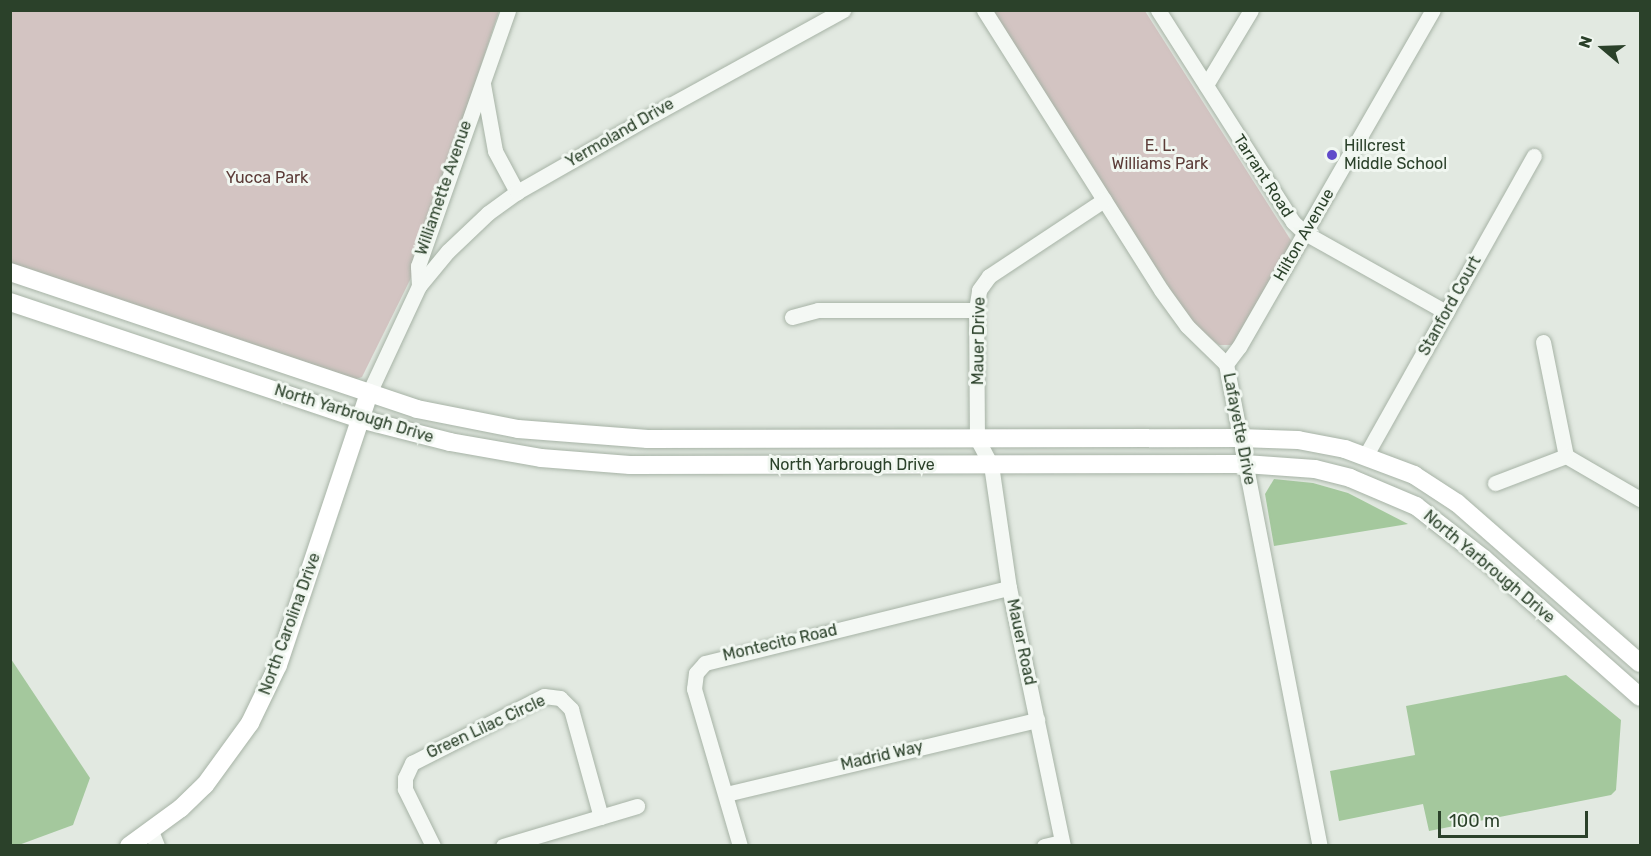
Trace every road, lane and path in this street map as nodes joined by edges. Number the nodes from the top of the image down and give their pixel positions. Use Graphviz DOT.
graph roads {
  1 [pos="508,10"];
  2 [pos="843,10"];
  3 [pos="984,10"];
  4 [pos="1158,10"];
  5 [pos="1251,10"];
  6 [pos="1433,10"];
  7 [pos="483,84"];
  8 [pos="1206,85"];
  9 [pos="1534,156"];
  10 [pos="517,192"];
  11 [pos="1104,200"];
  12 [pos="1305,233"];
  13 [pos="14,274"];
  14 [pos="419,286"];
  15 [pos="10,294"];
  16 [pos="10,302"];
  17 [pos="976,310"];
  18 [pos="1446,312"];
  19 [pos="792,317"];
  20 [pos="1543,342"];
  21 [pos="1226,364"];
  22 [pos="369,393"];
  23 [pos="360,419"];
  24 [pos="537,431"];
  25 [pos="1239,438"];
  26 [pos="977,439"];
  27 [pos="1366,455"];
  28 [pos="1566,456"];
  29 [pos="534,457"];
  30 [pos="1245,464"];
  31 [pos="991,465"];
  32 [pos="1495,483"];
  33 [pos="1641,499"];
  34 [pos="1009,588"];
  35 [pos="1641,663"];
  36 [pos="1641,697"];
  37 [pos="1037,720"];
  38 [pos="726,794"];
  39 [pos="637,806"];
  40 [pos="601,817"];
  41 [pos="154,838"];
  42 [pos="1063,844"];
  43 [pos="129,846"];
  44 [pos="433,846"];
  45 [pos="502,846"];
  46 [pos="740,846"];
  47 [pos="1044,846"];
  48 [pos="1320,846"];
  1 -- 7 [label="street, Williamette Avenue"];
  2 -- 10 [label="street, Yermoland Drive"];
  3 -- 11 [label="street, Lafayette Drive"];
  4 -- 8 [label="street, Tarrant Road"];
  5 -- 8 [label="street"];
  6 -- 12 [label="street, Hilton Avenue"];
  7 -- 10 [label="street, Williamette Avenue"];
  7 -- 14 [label="street, Williamette Avenue"];
  8 -- 12 [label="street, Tarrant Road"];
  9 -- 18 [label="street, Stanford Court"];
  10 -- 14 [label="street, Yermoland Drive"];
  11 -- 17 [label="street, Mauer Drive"];
  11 -- 21 [label="street, Lafayette Drive"];
  12 -- 18 [label="street, Tarrant Road"];
  12 -- 21 [label="street, Hilton Avenue"];
  13 -- 15 [label="main road"];
  13 -- 22 [label="main road, North Yarbrough Drive"];
  14 -- 22 [label="street, Williamette Avenue"];
  16 -- 23 [label="main road, North Yarbrough Drive"];
  17 -- 19 [label="street"];
  17 -- 26 [label="street, Mauer Drive"];
  18 -- 27 [label="street, Stanford Court"];
  20 -- 28 [label="street"];
  21 -- 25 [label="street, Lafayette Drive"];
  22 -- 23 [label="main road, North Carolina Drive"];
  22 -- 24 [label="main road, North Yarbrough Drive"];
  23 -- 29 [label="main road, North Yarbrough Drive"];
  23 -- 41 [label="main road, North Carolina Drive"];
  24 -- 26 [label="main road, North Yarbrough Drive"];
  24 -- 29 [label="main road"];
  25 -- 26 [label="main road, North Yarbrough Drive"];
  25 -- 27 [label="main road, North Yarbrough Drive"];
  25 -- 30 [label="street, Lafayette Drive"];
  26 -- 31 [label="street, Mauer Road"];
  27 -- 35 [label="main road, North Yarbrough Drive"];
  28 -- 32 [label="street"];
  28 -- 33 [label="street"];
  29 -- 31 [label="main road, North Yarbrough Drive"];
  30 -- 31 [label="main road, North Yarbrough Drive"];
  30 -- 36 [label="main road, North Yarbrough Drive"];
  30 -- 48 [label="street, Lafayette Drive"];
  31 -- 34 [label="street, Mauer Road"];
  34 -- 37 [label="street, Mauer Road"];
  34 -- 38 [label="street, Montecito Road"];
  37 -- 38 [label="street, Madrid Way"];
  37 -- 42 [label="street, Mauer Road"];
  38 -- 46 [label="street, Montecito Road"];
  39 -- 40 [label="street"];
  40 -- 44 [label="street, Green Lilac Circle"];
  40 -- 45 [label="street"];
  41 -- 43 [label="main road, North Carolina Drive"];
  42 -- 47 [label="street"];
}
